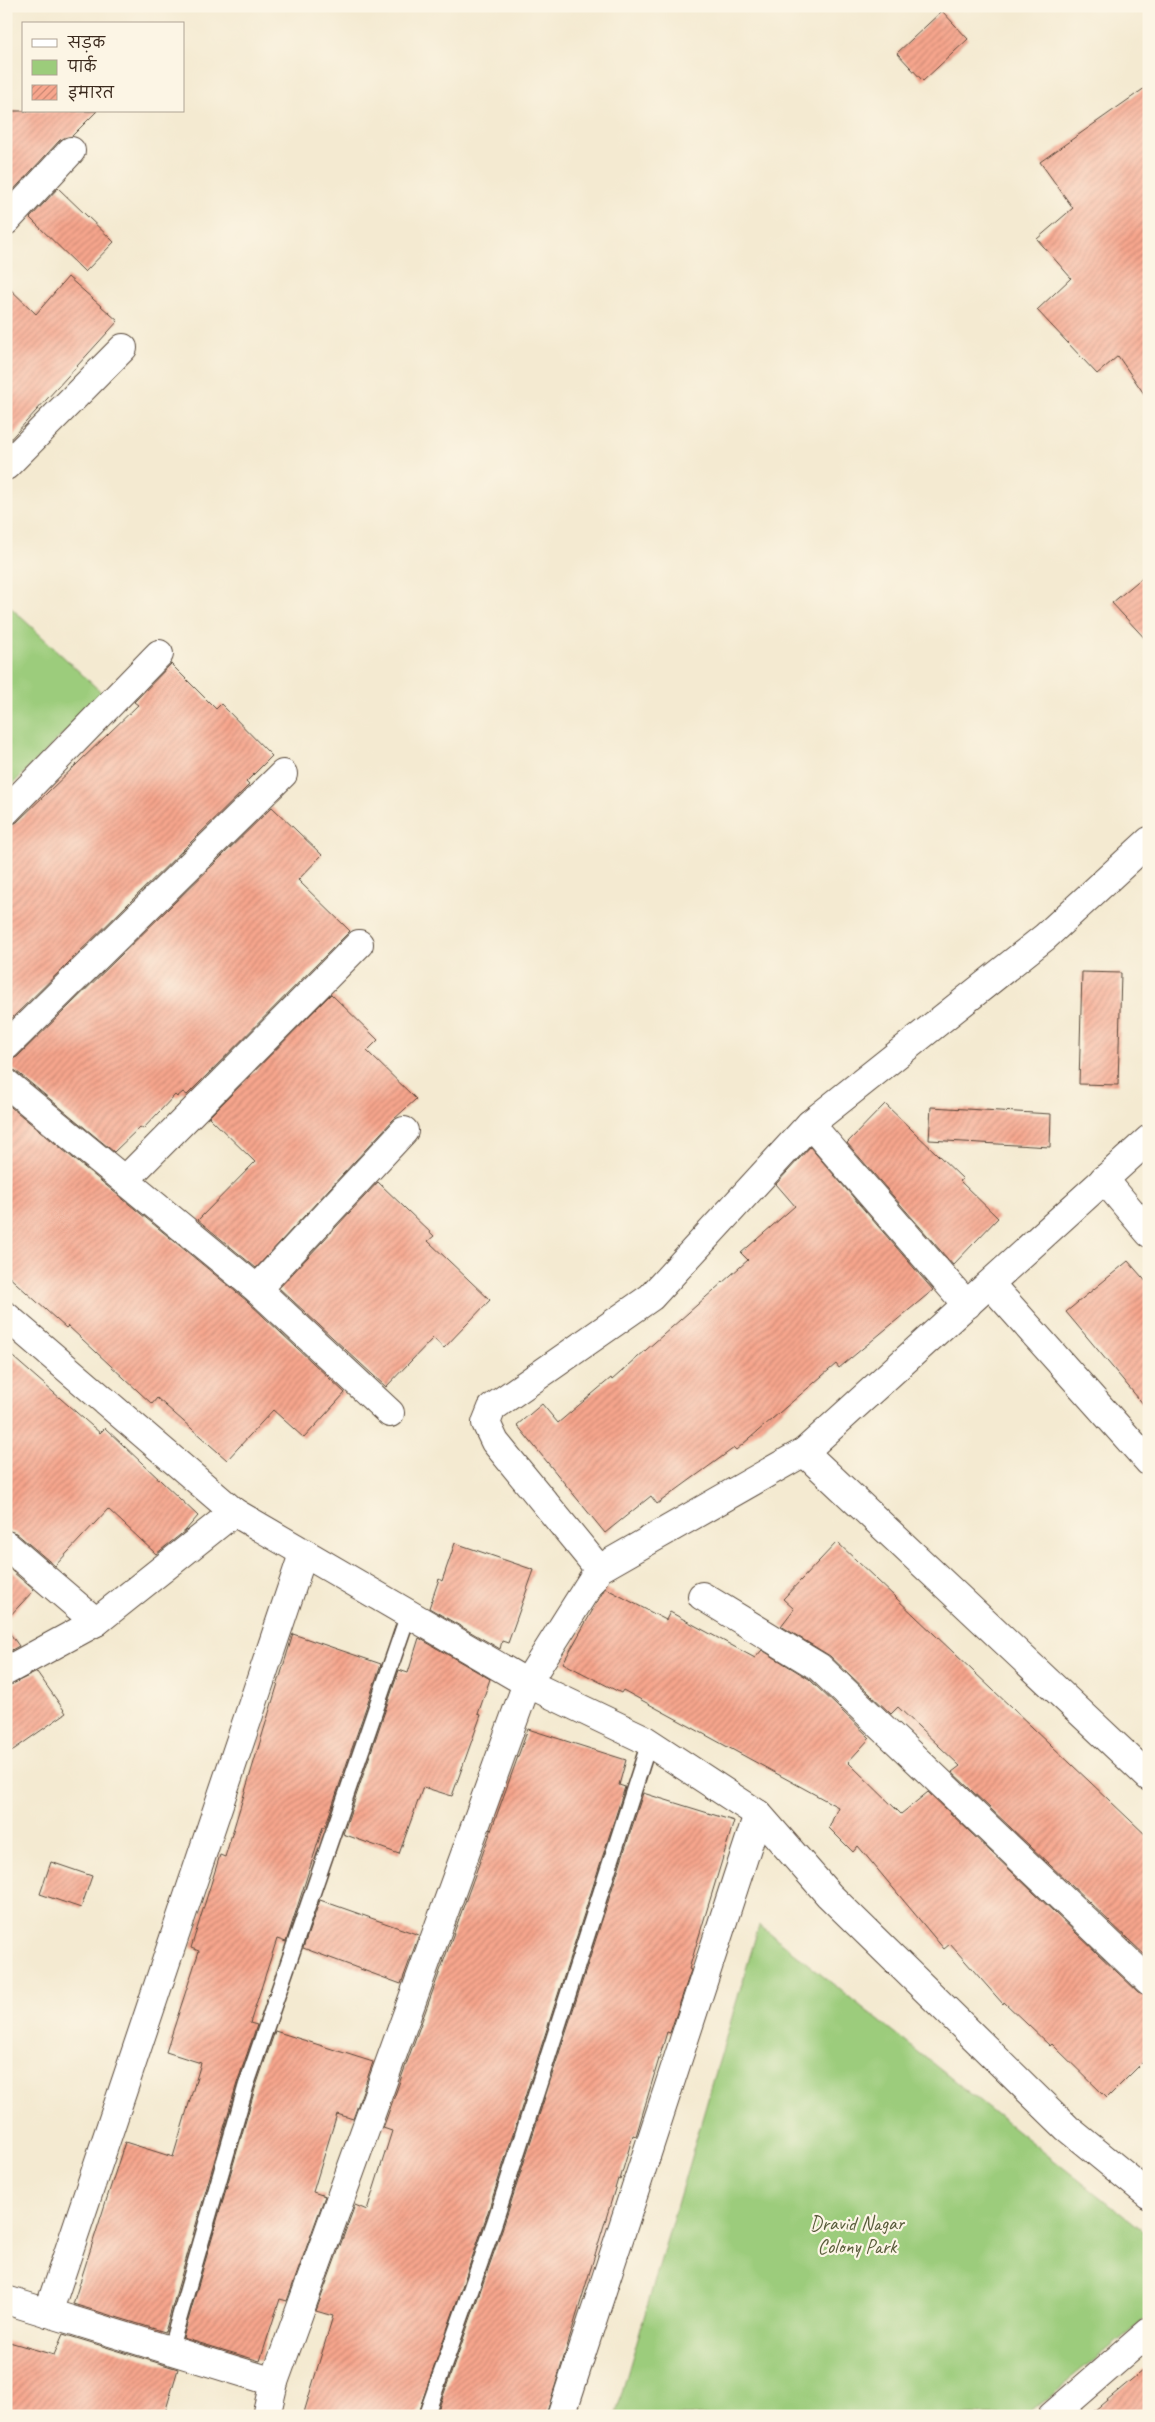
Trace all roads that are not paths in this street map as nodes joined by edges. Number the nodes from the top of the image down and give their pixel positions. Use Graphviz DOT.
graph roads {
  1 [pos="71,152"];
  2 [pos="6,221"];
  3 [pos="123,348"];
  4 [pos="6,466"];
  5 [pos="159,654"];
  6 [pos="283,774"];
  7 [pos="6,811"];
  8 [pos="1149,841"];
  9 [pos="359,944"];
  10 [pos="6,1046"];
  11 [pos="6,1083"];
  12 [pos="810,1124"];
  13 [pos="404,1131"];
  14 [pos="1149,1139"];
  15 [pos="1104,1179"];
  16 [pos="125,1180"];
  17 [pos="1149,1233"];
  18 [pos="990,1284"];
  19 [pos="257,1289"];
  20 [pos="967,1305"];
  21 [pos="6,1316"];
  22 [pos="390,1413"];
  23 [pos="804,1452"];
  24 [pos="1149,1462"];
  25 [pos="234,1512"];
  26 [pos="6,1545"];
  27 [pos="303,1554"];
  28 [pos="599,1569"];
  29 [pos="702,1596"];
  30 [pos="408,1615"];
  31 [pos="96,1622"];
  32 [pos="6,1671"];
  33 [pos="527,1683"];
  34 [pos="649,1743"];
  35 [pos="1149,1777"];
  36 [pos="758,1814"];
  37 [pos="1149,1981"];
  38 [pos="1149,2195"];
  39 [pos="6,2300"];
  40 [pos="48,2313"];
  41 [pos="1149,2332"];
  42 [pos="170,2350"];
  43 [pos="274,2382"];
  44 [pos="266,2416"];
  45 [pos="426,2416"];
  46 [pos="561,2416"];
  47 [pos="1052,2416"];
  1 -- 2 [label="street"];
  3 -- 4 [label="street"];
  5 -- 7 [label="street"];
  6 -- 10 [label="street"];
  8 -- 12 [label="street"];
  9 -- 16 [label="street"];
  11 -- 16 [label="street"];
  12 -- 20 [label="street"];
  12 -- 28 [label="street"];
  13 -- 19 [label="street"];
  14 -- 15 [label="street"];
  15 -- 17 [label="street"];
  15 -- 18 [label="street"];
  16 -- 19 [label="street"];
  18 -- 20 [label="street"];
  18 -- 24 [label="street"];
  19 -- 22 [label="street"];
  20 -- 23 [label="street"];
  21 -- 25 [label="street"];
  23 -- 28 [label="street"];
  23 -- 35 [label="street"];
  25 -- 27 [label="street"];
  25 -- 31 [label="street"];
  26 -- 31 [label="street"];
  27 -- 30 [label="street"];
  27 -- 40 [label="street"];
  28 -- 33 [label="street"];
  29 -- 37 [label="street"];
  30 -- 33 [label="street"];
  30 -- 42 [label="lane"];
  31 -- 32 [label="street"];
  33 -- 34 [label="street"];
  33 -- 43 [label="street"];
  34 -- 36 [label="street"];
  34 -- 45 [label="lane"];
  36 -- 38 [label="street"];
  36 -- 46 [label="street"];
  39 -- 40 [label="street"];
  40 -- 42 [label="street"];
  41 -- 47 [label="street"];
  42 -- 43 [label="street"];
  43 -- 44 [label="street"];
}
